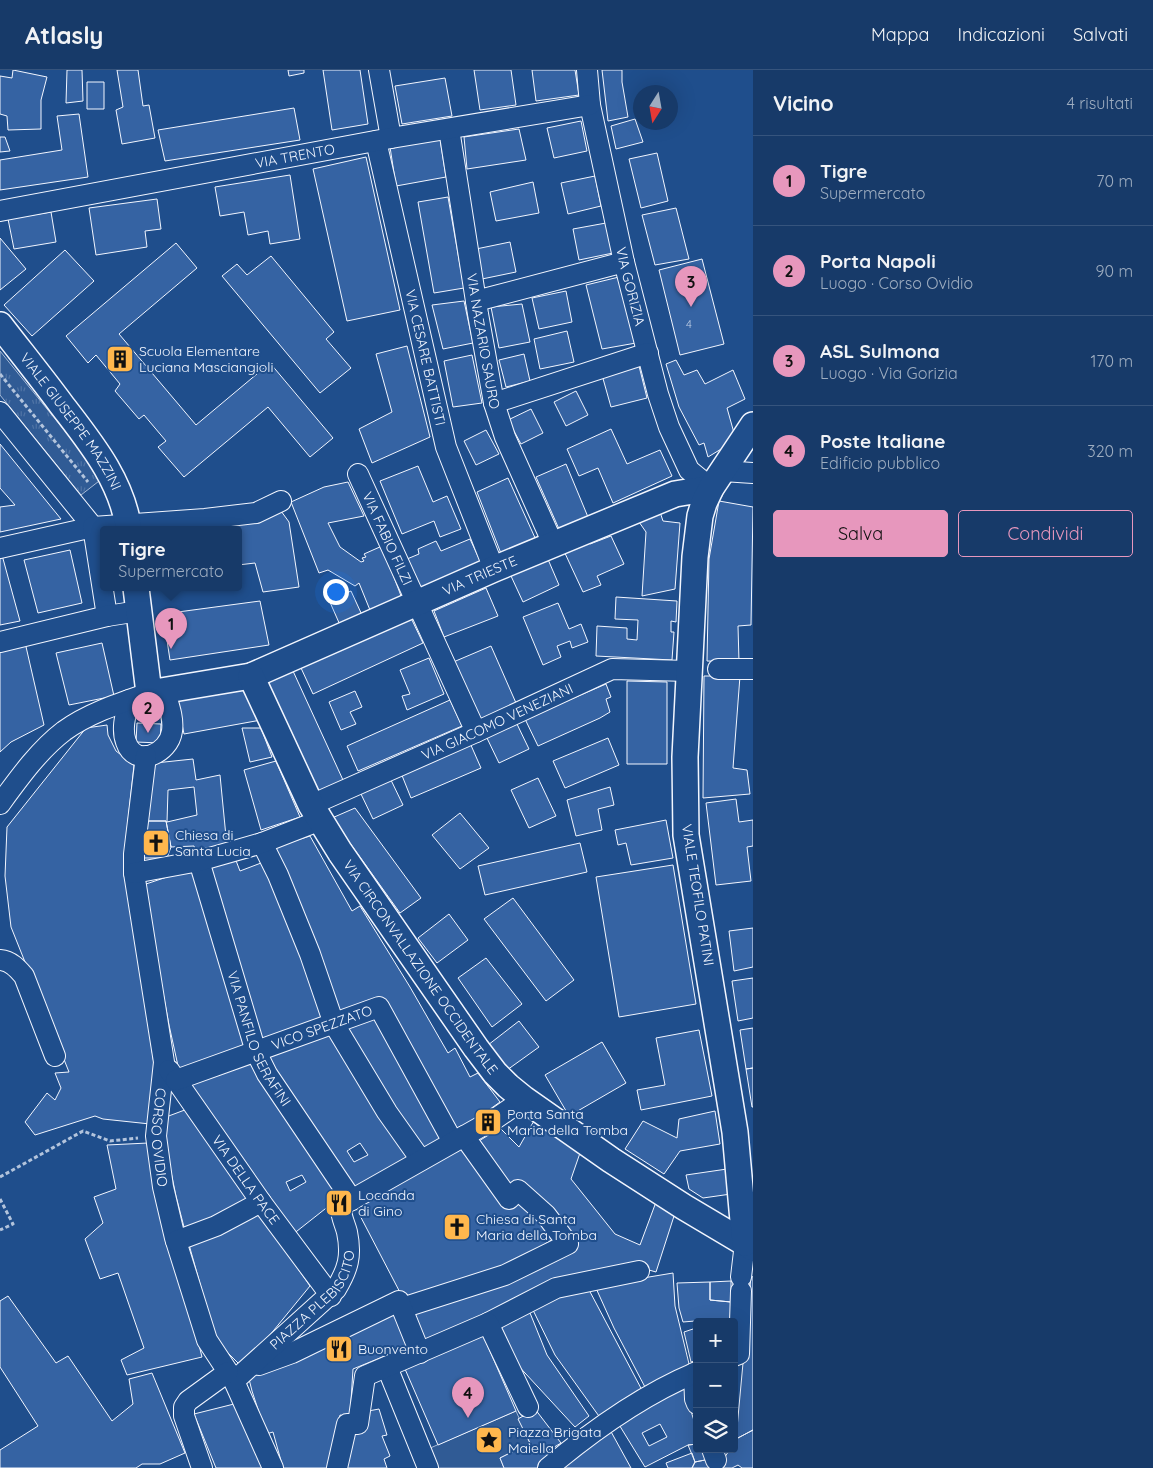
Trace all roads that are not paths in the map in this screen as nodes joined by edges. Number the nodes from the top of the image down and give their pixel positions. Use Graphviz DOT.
graph roads {
  1 [pos="379,70"];
  2 [pos="587,70"];
  3 [pos="590,105"];
  4 [pos="449,129"];
  5 [pos="384,140"];
  6 [pos="0,211"];
  7 [pos="624,262"];
  8 [pos="476,301"];
  9 [pos="0,325"];
  10 [pos="648,353"];
  11 [pos="494,403"];
  12 [pos="0,412"];
  13 [pos="753,425"];
  14 [pos="753,473"];
  15 [pos="358,474"];
  16 [pos="717,480"];
  17 [pos="281,501"];
  18 [pos="128,526"];
  19 [pos="138,526"];
  20 [pos="93,527"];
  21 [pos="100,527"];
  22 [pos="553,544"];
  23 [pos="0,548"];
  24 [pos="494,569"];
  25 [pos="100,572"];
  26 [pos="103,591"];
  27 [pos="138,600"];
  28 [pos="417,604"];
  29 [pos="107,616"];
  30 [pos="0,642"];
  31 [pos="718,669"];
  32 [pos="753,670"];
  33 [pos="689,671"];
  34 [pos="251,676"];
  35 [pos="147,694"];
  36 [pos="476,732"];
  37 [pos="146,756"];
  38 [pos="0,804"];
  39 [pos="316,812"];
  40 [pos="262,843"];
  41 [pos="199,861"];
  42 [pos="134,873"];
  43 [pos="0,960"];
  44 [pos="334,1024"];
  45 [pos="256,1052"];
  46 [pos="55,1056"];
  47 [pos="164,1062"];
  48 [pos="176,1080"];
  49 [pos="524,1099"];
  50 [pos="458,1139"];
  51 [pos="421,1160"];
  52 [pos="261,1202"];
  53 [pos="349,1202"];
  54 [pos="176,1241"];
  55 [pos="749,1245"];
  56 [pos="639,1271"];
  57 [pos="331,1296"];
  58 [pos="402,1308"];
  59 [pos="488,1323"];
  60 [pos="420,1353"];
  61 [pos="738,1354"];
  62 [pos="387,1367"];
  63 [pos="693,1373"];
  64 [pos="237,1374"];
  65 [pos="528,1407"];
  66 [pos="202,1468"];
  67 [pos="273,1468"];
  68 [pos="338,1468"];
  69 [pos="428,1468"];
  70 [pos="548,1468"];
  1 -- 5 [label="street, VIA CESARE BATTISTI"];
  2 -- 3 [label="street, VIA GORIZIA"];
  3 -- 4 [label="street, VIA TRENTO"];
  3 -- 7 [label="street, VIA GORIZIA"];
  4 -- 5 [label="street, VIA TRENTO"];
  4 -- 8 [label="street, VIA NAZARIO SAURO"];
  5 -- 6 [label="street, VIA TRENTO"];
  5 -- 24 [label="street, VIA CESARE BATTISTI"];
  7 -- 8 [label="street"];
  7 -- 10 [label="street, VIA GORIZIA"];
  8 -- 11 [label="street, VIA NAZARIO SAURO"];
  9 -- 18 [label="main road, VIALE GIUSEPPE MAZZINI"];
  10 -- 11 [label="street"];
  10 -- 16 [label="street, VIA GORIZIA"];
  11 -- 22 [label="street, VIA NAZARIO SAURO"];
  12 -- 20 [label="street"];
  13 -- 16 [label="main road, VIALE TEOFILO PATINI"];
  14 -- 16 [label="street"];
  15 -- 28 [label="street, VIA FABIO FILZI"];
  16 -- 22 [label="main road, VIA TRIESTE"];
  16 -- 33 [label="main road, VIALE TEOFILO PATINI"];
  17 -- 19 [label="street"];
  20 -- 21 [label="street"];
  20 -- 23 [label="street"];
  20 -- 25 [label="street"];
  22 -- 24 [label="main road, VIA TRIESTE"];
  24 -- 28 [label="main road, VIA TRIESTE"];
  26 -- 29 [label="street"];
  27 -- 29 [label="street"];
  27 -- 35 [label="main road"];
  28 -- 34 [label="main road, VIA TRIESTE"];
  28 -- 36 [label="street, VIA FABIO FILZI"];
  29 -- 30 [label="street"];
  31 -- 32 [label="street"];
  33 -- 36 [label="street, VIA GIACOMO VENEZIANI"];
  33 -- 55 [label="main road, VIALE TEOFILO PATINI"];
  34 -- 35 [label="main road"];
  34 -- 39 [label="main road, VIA CIRCONVALLAZIONE OCCIDENTALE"];
  35 -- 37 [label="street"];
  35 -- 37 [label="street"];
  35 -- 38 [label="street"];
  36 -- 39 [label="street, VIA GIACOMO VENEZIANI"];
  37 -- 42 [label="street, CORSO OVIDIO"];
  39 -- 40 [label="street, VIA GIACOMO VENEZIANI"];
  39 -- 49 [label="main road, VIA CIRCONVALLAZIONE OCCIDENTALE"];
  40 -- 41 [label="street, VIA GIACOMO VENEZIANI"];
  40 -- 44 [label="street"];
  41 -- 42 [label="street, VIA GIACOMO VENEZIANI"];
  41 -- 45 [label="street, VIA PANFILO SERAFINI"];
  42 -- 47 [label="street, CORSO OVIDIO"];
  43 -- 46 [label="street"];
  44 -- 45 [label="street, VICO SPEZZATO"];
  44 -- 50 [label="street, VICO SPEZZATO"];
  44 -- 51 [label="street"];
  45 -- 48 [label="street, VICO SPEZZATO"];
  45 -- 53 [label="street, VIA PANFILO SERAFINI"];
  47 -- 48 [label="street, VIA DELLA PACE"];
  47 -- 54 [label="street, CORSO OVIDIO"];
  48 -- 52 [label="street, VIA DELLA PACE"];
  49 -- 50 [label="street"];
  49 -- 55 [label="main road, VIA CIRCONVALLAZIONE OCCIDENTALE"];
  50 -- 51 [label="street"];
  50 -- 58 [label="street"];
  51 -- 53 [label="street"];
  52 -- 54 [label="street"];
  52 -- 57 [label="street, VIA DELLA PACE"];
  53 -- 57 [label="street, PIAZZA PLEBISCITO"];
  54 -- 64 [label="street, CORSO OVIDIO"];
  55 -- 61 [label="street"];
  56 -- 59 [label="street"];
  57 -- 64 [label="street, PIAZZA PLEBISCITO"];
  58 -- 60 [label="street"];
  58 -- 64 [label="street"];
  59 -- 60 [label="street"];
  59 -- 65 [label="street"];
  60 -- 62 [label="street"];
  62 -- 68 [label="street"];
  62 -- 69 [label="street"];
  63 -- 70 [label="street"];
  64 -- 66 [label="street"];
  64 -- 67 [label="street, CORSO OVIDIO"];
}
